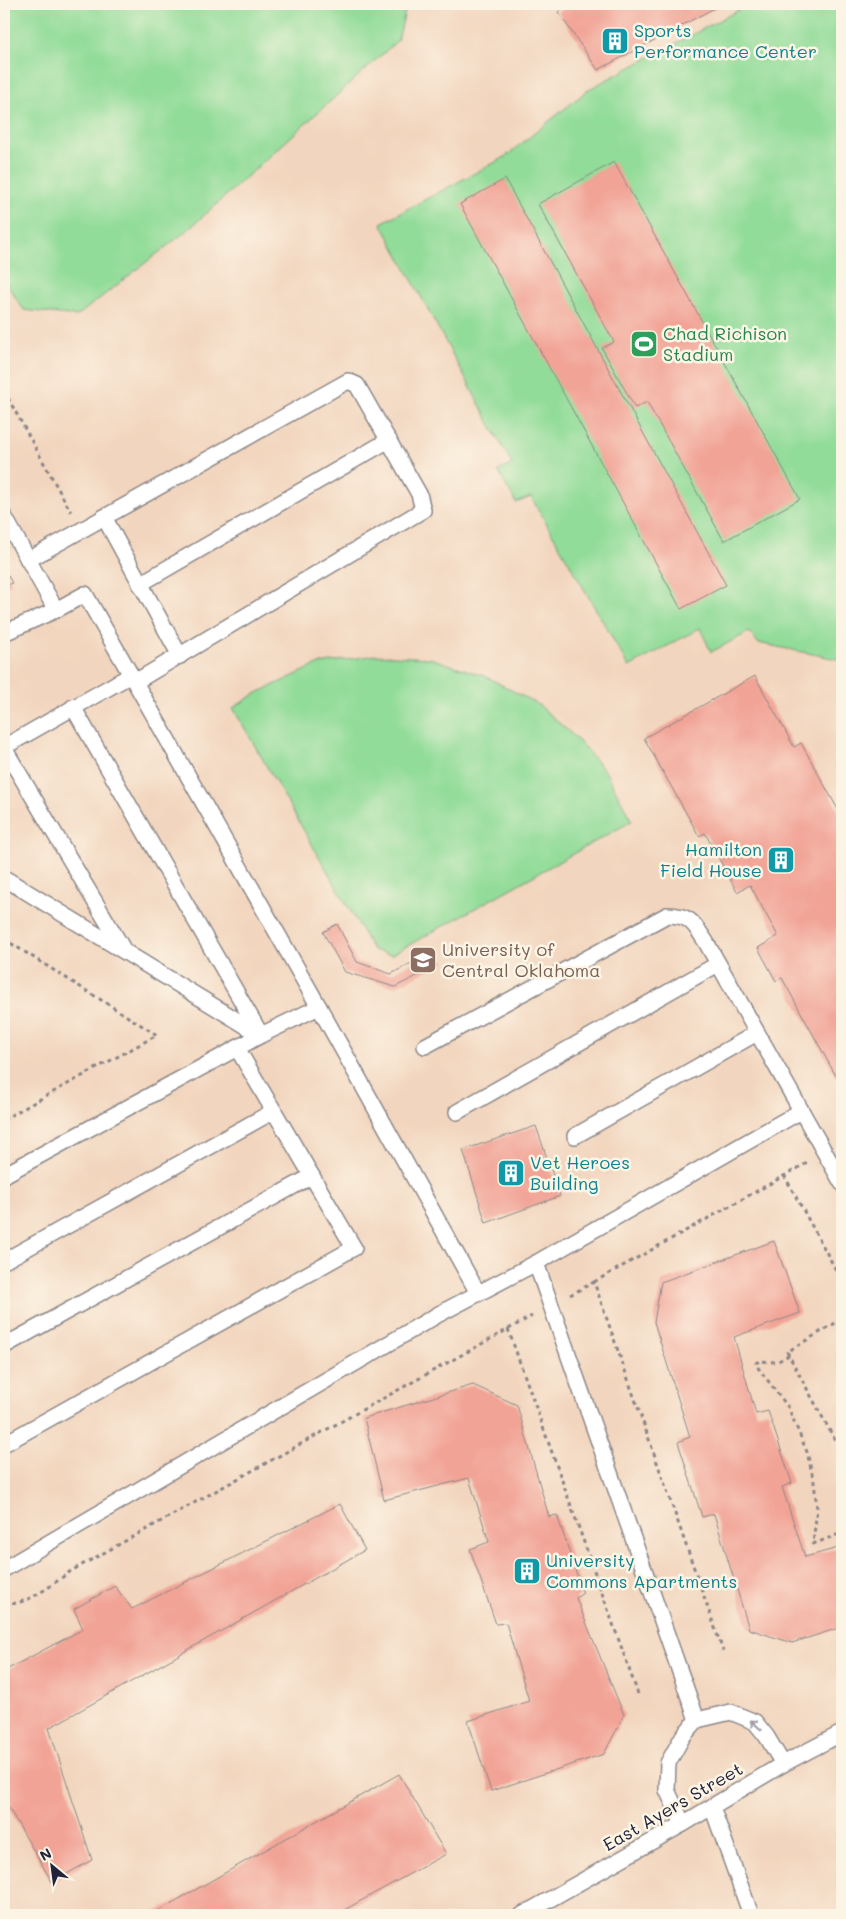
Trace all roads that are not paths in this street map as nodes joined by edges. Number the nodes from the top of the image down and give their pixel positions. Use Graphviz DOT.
graph roads {
  1 [pos="389,440"];
  2 [pos="4,516"];
  3 [pos="104,518"];
  4 [pos="28,560"];
  5 [pos="140,584"];
  6 [pos="56,610"];
  7 [pos="4,633"];
  8 [pos="180,656"];
  9 [pos="133,678"];
  10 [pos="73,707"];
  11 [pos="4,747"];
  12 [pos="4,878"];
  13 [pos="125,952"];
  14 [pos="718,964"];
  15 [pos="319,1007"];
  16 [pos="757,1033"];
  17 [pos="260,1035"];
  18 [pos="425,1046"];
  19 [pos="237,1048"];
  20 [pos="274,1111"];
  21 [pos="801,1111"];
  22 [pos="457,1112"];
  23 [pos="575,1136"];
  24 [pos="4,1174"];
  25 [pos="312,1176"];
  26 [pos="842,1183"];
  27 [pos="4,1261"];
  28 [pos="536,1263"];
  29 [pos="478,1293"];
  30 [pos="4,1346"];
  31 [pos="4,1444"];
  32 [pos="4,1570"];
  33 [pos="697,1720"];
  34 [pos="842,1733"];
  35 [pos="783,1764"];
  36 [pos="712,1807"];
  37 [pos="683,1824"];
  38 [pos="522,1915"];
  39 [pos="750,1915"];
  1 -- 3 [label="lane"];
  1 -- 5 [label="lane"];
  1 -- 8 [label="lane"];
  2 -- 4 [label="lane"];
  3 -- 4 [label="lane"];
  3 -- 5 [label="lane"];
  4 -- 6 [label="lane"];
  5 -- 8 [label="lane"];
  6 -- 7 [label="lane"];
  6 -- 9 [label="lane"];
  8 -- 9 [label="lane"];
  9 -- 10 [label="lane"];
  9 -- 15 [label="lane"];
  10 -- 11 [label="lane"];
  10 -- 17 [label="lane"];
  11 -- 13 [label="lane"];
  12 -- 13 [label="lane"];
  13 -- 17 [label="lane"];
  14 -- 16 [label="lane"];
  14 -- 18 [label="lane"];
  14 -- 22 [label="lane"];
  15 -- 17 [label="lane"];
  15 -- 29 [label="lane"];
  16 -- 21 [label="lane"];
  16 -- 23 [label="lane"];
  17 -- 19 [label="lane"];
  19 -- 20 [label="lane"];
  19 -- 24 [label="lane"];
  20 -- 25 [label="lane"];
  20 -- 27 [label="lane"];
  21 -- 26 [label="lane"];
  21 -- 28 [label="lane"];
  25 -- 30 [label="lane"];
  25 -- 31 [label="lane"];
  28 -- 29 [label="lane"];
  28 -- 33 [label="lane"];
  29 -- 32 [label="lane"];
  35 -- 33 [label="lane, one-way"];
  33 -- 37 [label="lane"];
  34 -- 35 [label="lane, East Ayers Street"];
  35 -- 36 [label="lane, East Ayers Street"];
  36 -- 37 [label="lane, East Ayers Street"];
  36 -- 39 [label="lane"];
  37 -- 38 [label="lane, East Ayers Street"];
}
